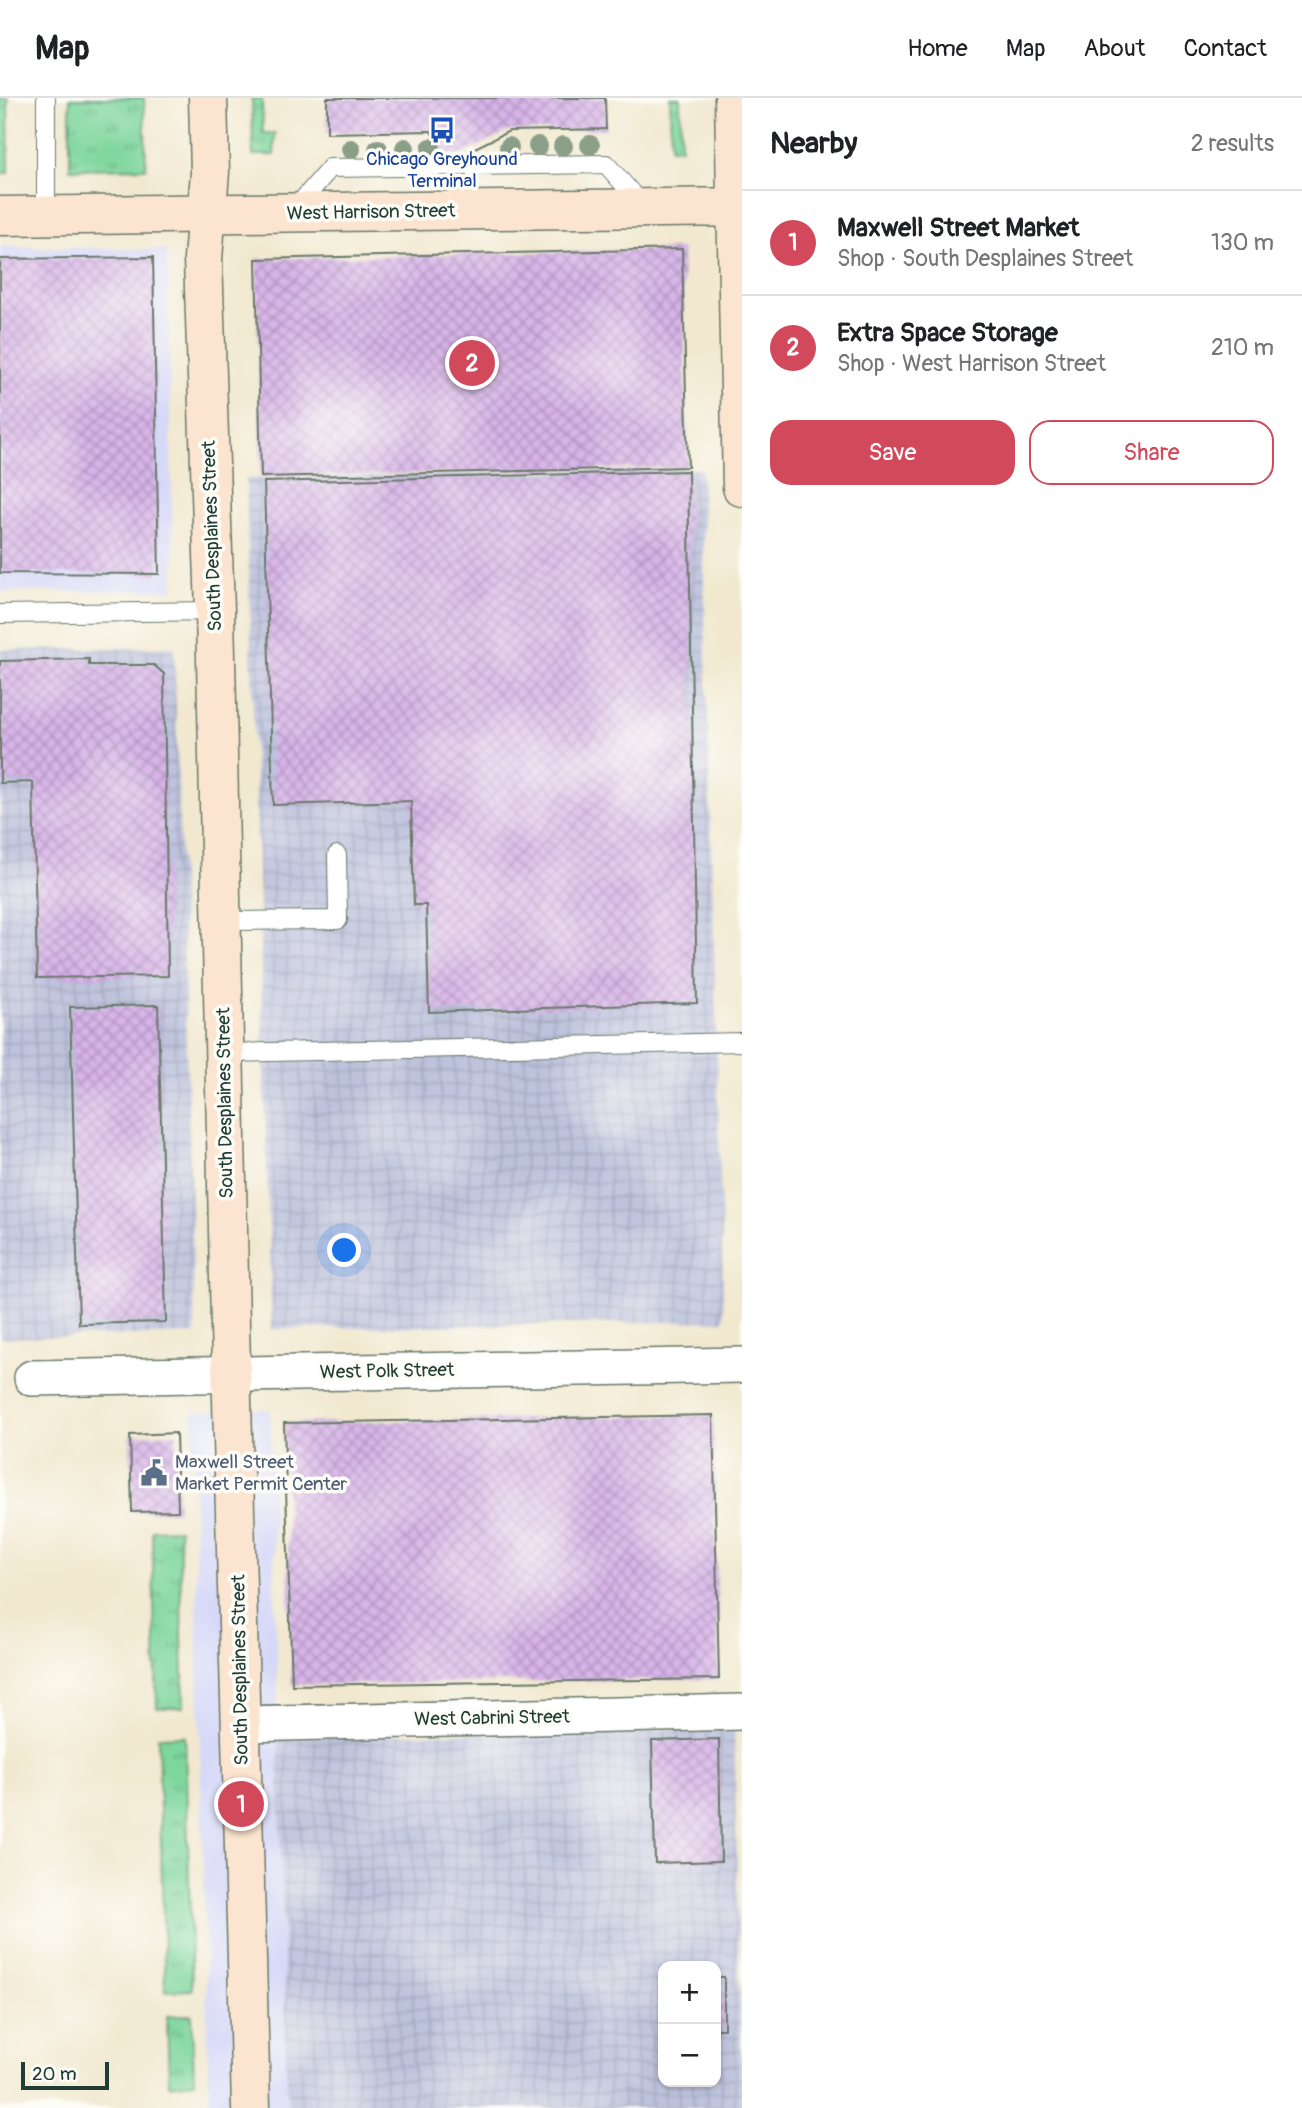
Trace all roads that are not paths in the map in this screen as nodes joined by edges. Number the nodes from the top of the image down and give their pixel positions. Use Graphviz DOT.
graph roads {
  1 [pos="46,98"];
  2 [pos="208,98"];
  3 [pos="734,98"];
  4 [pos="739,207"];
  5 [pos="46,215"];
  6 [pos="205,215"];
  7 [pos="0,216"];
  8 [pos="741,369"];
  9 [pos="742,487"];
  10 [pos="215,611"];
  11 [pos="0,614"];
  12 [pos="337,855"];
  13 [pos="222,921"];
  14 [pos="742,1042"];
  15 [pos="224,1053"];
  16 [pos="742,1365"];
  17 [pos="232,1374"];
  18 [pos="32,1378"];
  19 [pos="742,1712"];
  20 [pos="241,1724"];
  21 [pos="251,2108"];
  1 -- 5 [label="lane"];
  2 -- 6 [label="main road, South Desplaines Street"];
  3 -- 4 [label="main road"];
  4 -- 6 [label="main road, West Harrison Street"];
  4 -- 8 [label="main road"];
  5 -- 6 [label="main road, West Harrison Street"];
  5 -- 7 [label="main road, West Harrison Street"];
  6 -- 10 [label="main road, South Desplaines Street"];
  8 -- 9 [label="main road"];
  10 -- 11 [label="lane"];
  10 -- 13 [label="main road, South Desplaines Street"];
  12 -- 13 [label="lane"];
  13 -- 15 [label="main road, South Desplaines Street"];
  14 -- 15 [label="lane"];
  15 -- 17 [label="main road, South Desplaines Street"];
  16 -- 17 [label="street, West Polk Street"];
  17 -- 18 [label="street, West Polk Street"];
  17 -- 20 [label="main road, South Desplaines Street"];
  19 -- 20 [label="street, West Cabrini Street"];
  20 -- 21 [label="main road, South Desplaines Street"];
}
